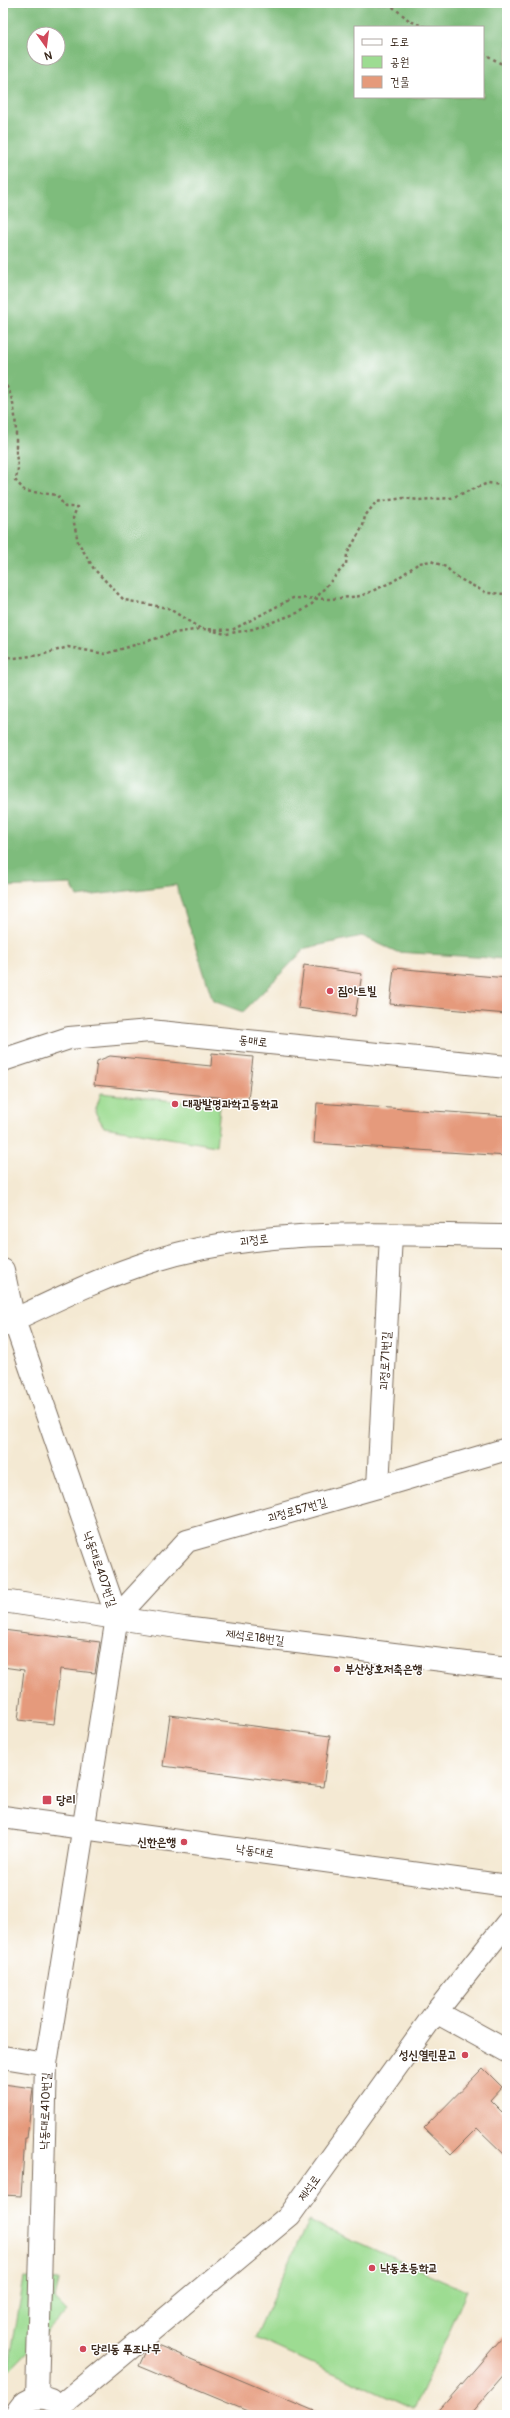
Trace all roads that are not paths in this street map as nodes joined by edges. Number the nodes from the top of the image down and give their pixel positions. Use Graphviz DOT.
graph roads {
  1 [pos="3,1060"];
  2 [pos="507,1067"];
  3 [pos="391,1235"];
  4 [pos="507,1236"];
  5 [pos="3,1270"];
  6 [pos="9,1322"];
  7 [pos="507,1448"];
  8 [pos="378,1487"];
  9 [pos="3,1601"];
  10 [pos="117,1617"];
  11 [pos="507,1668"];
  12 [pos="3,1817"];
  13 [pos="83,1828"];
  14 [pos="507,1886"];
  15 [pos="507,1923"];
  16 [pos="436,2012"];
  17 [pos="507,2051"];
  18 [pos="3,2057"];
  19 [pos="46,2064"];
  20 [pos="37,2397"];
  21 [pos="12,2411"];
  22 [pos="63,2411"];
  1 -- 2 [label="street, 동매로"];
  3 -- 4 [label="street, 괴정로"];
  3 -- 6 [label="street, 괴정로"];
  3 -- 8 [label="street, 괴정로71번길"];
  5 -- 6 [label="street"];
  6 -- 10 [label="street, 낙동대로407번길"];
  7 -- 8 [label="street, 괴정로57번길"];
  8 -- 10 [label="street, 괴정로57번길"];
  9 -- 10 [label="street, 제석로18번길"];
  10 -- 11 [label="street, 제석로18번길"];
  10 -- 13 [label="street, 낙동대로407번길"];
  12 -- 13 [label="street, 낙동대로"];
  13 -- 14 [label="street, 낙동대로"];
  13 -- 19 [label="street, 낙동대로410번길"];
  15 -- 16 [label="street, 제석로"];
  16 -- 17 [label="street"];
  16 -- 22 [label="street, 제석로"];
  18 -- 19 [label="street"];
  19 -- 20 [label="street, 낙동대로410번길"];
  20 -- 21 [label="street"];
  20 -- 22 [label="street"];
}
